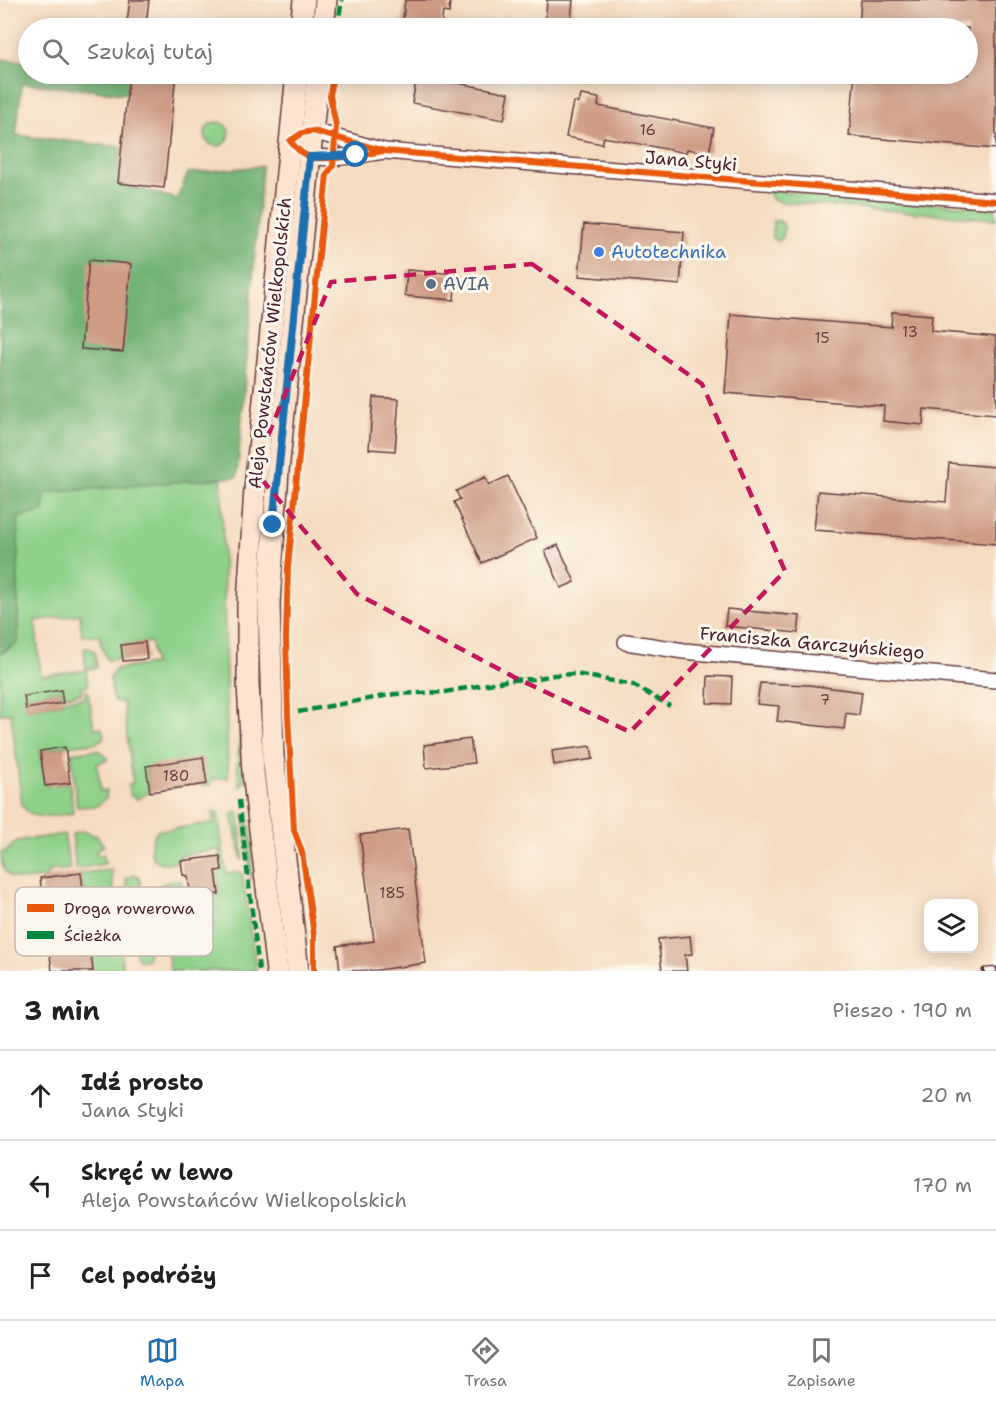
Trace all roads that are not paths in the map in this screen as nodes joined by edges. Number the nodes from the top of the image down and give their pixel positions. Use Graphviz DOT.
graph roads {
  1 [pos="304,0"];
  2 [pos="326,0"];
  3 [pos="302,18"];
  4 [pos="324,18"];
  5 [pos="296,84"];
  6 [pos="317,84"];
  7 [pos="313,131"];
  8 [pos="290,141"];
  9 [pos="384,151"];
  10 [pos="310,157"];
  11 [pos="996,201"];
  12 [pos="626,642"];
  13 [pos="996,680"];
  14 [pos="276,971"];
  15 [pos="298,971"];
  1 -- 3 [label="main road"];
  2 -- 4 [label="main road"];
  5 -- 8 [label="main road, Aleja Powstańców Wielkopolskich"];
  6 -- 7 [label="main road, Aleja Powstańców Wielkopolskich"];
  7 -- 8 [label="street"];
  7 -- 9 [label="street, Jana Styki"];
  7 -- 10 [label="main road, Aleja Powstańców Wielkopolskich"];
  8 -- 10 [label="street"];
  8 -- 14 [label="main road, Aleja Powstańców Wielkopolskich"];
  9 -- 10 [label="street, Jana Styki"];
  9 -- 11 [label="street, Jana Styki"];
  10 -- 15 [label="main road, Aleja Powstańców Wielkopolskich"];
  12 -- 13 [label="street, Franciszka Garczyńskiego"];
}
